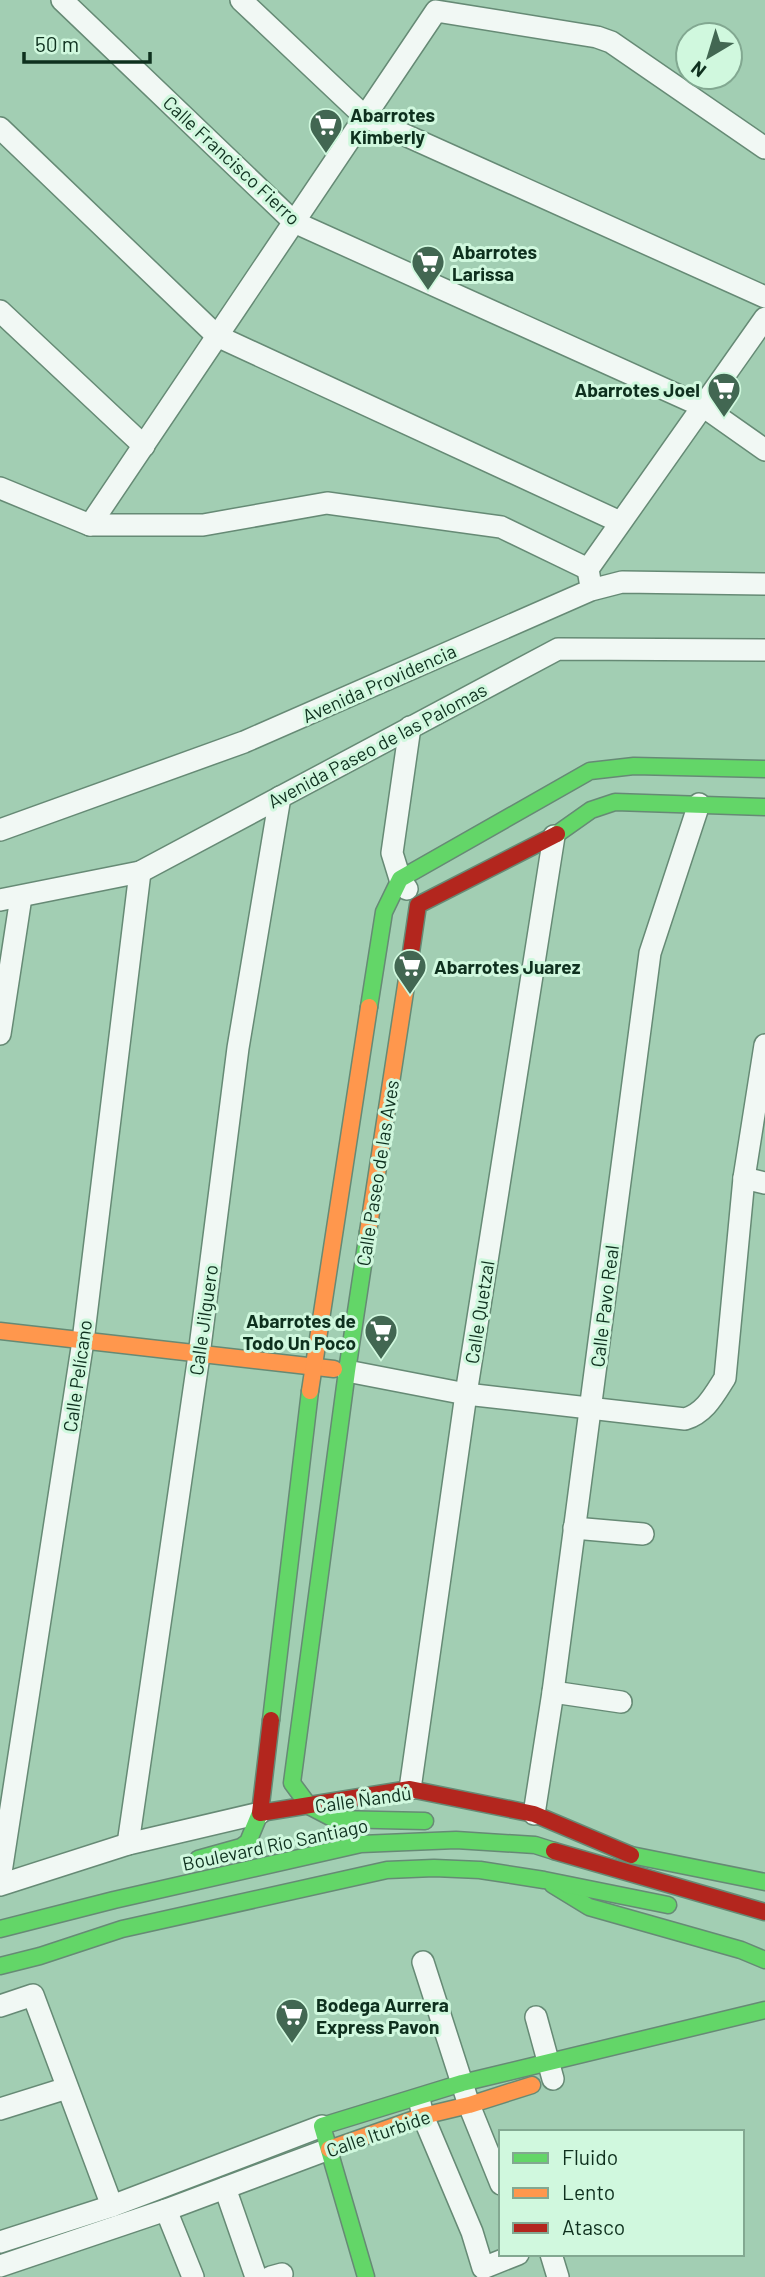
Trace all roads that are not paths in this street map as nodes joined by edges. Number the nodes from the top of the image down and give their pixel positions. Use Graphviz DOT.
graph roads {
  1 [pos="62,0"];
  2 [pos="241,0"];
  3 [pos="365,117"];
  4 [pos="0,128"];
  5 [pos="765,148"];
  6 [pos="294,222"];
  7 [pos="765,297"];
  8 [pos="0,311"];
  9 [pos="765,318"];
  10 [pos="217,336"];
  11 [pos="704,407"];
  12 [pos="144,446"];
  13 [pos="765,450"];
  14 [pos="0,488"];
  15 [pos="620,522"];
  16 [pos="90,525"];
  17 [pos="588,569"];
  18 [pos="765,584"];
  19 [pos="591,590"];
  20 [pos="765,650"];
  21 [pos="410,727"];
  22 [pos="765,769"];
  23 [pos="280,797"];
  24 [pos="699,804"];
  25 [pos="765,807"];
  26 [pos="0,830"];
  27 [pos="554,836"];
  28 [pos="140,872"];
  29 [pos="400,879"];
  30 [pos="10,898"];
  31 [pos="418,905"];
  32 [pos="0,1034"];
  33 [pos="765,1045"];
  34 [pos="754,1180"];
  35 [pos="0,1331"];
  36 [pos="83,1341"];
  37 [pos="199,1354"];
  38 [pos="313,1366"];
  39 [pos="347,1371"];
  40 [pos="466,1394"];
  41 [pos="590,1410"];
  42 [pos="574,1528"];
  43 [pos="643,1534"];
  44 [pos="553,1692"];
  45 [pos="621,1702"];
  46 [pos="410,1789"];
  47 [pos="309,1806"];
  48 [pos="261,1813"];
  49 [pos="534,1814"];
  50 [pos="438,1821"];
  51 [pos="488,1824"];
  52 [pos="128,1844"];
  53 [pos="535,1845"];
  54 [pos="183,1863"];
  55 [pos="765,1873"];
  56 [pos="148,1877"];
  57 [pos="744,1878"];
  58 [pos="0,1879"];
  59 [pos="544,1880"];
  60 [pos="765,1882"];
  61 [pos="0,1885"];
  62 [pos="114,1900"];
  63 [pos="679,1908"];
  64 [pos="765,1912"];
  65 [pos="720,1916"];
  66 [pos="754,1926"];
  67 [pos="0,1929"];
  68 [pos="122,1929"];
  69 [pos="765,1960"];
  70 [pos="423,1962"];
  71 [pos="0,1966"];
  72 [pos="0,2006"];
  73 [pos="536,2017"];
  74 [pos="756,2018"];
  75 [pos="561,2072"];
  76 [pos="462,2083"];
  77 [pos="67,2088"];
  78 [pos="469,2105"];
  79 [pos="421,2107"];
  80 [pos="0,2109"];
  81 [pos="322,2126"];
  82 [pos="329,2149"];
  83 [pos="499,2179"];
  84 [pos="225,2188"];
  85 [pos="112,2206"];
  86 [pos="166,2210"];
  87 [pos="0,2242"];
  88 [pos="513,2256"];
  89 [pos="552,2256"];
  90 [pos="0,2266"];
  91 [pos="193,2277"];
  92 [pos="256,2277"];
  93 [pos="366,2277"];
  94 [pos="558,2277"];
  1 -- 6 [label="street, Calle Francisco Fierro"];
  2 -- 3 [label="street"];
  3 -- 5 [label="street"];
  3 -- 6 [label="street"];
  3 -- 7 [label="street"];
  4 -- 10 [label="street"];
  6 -- 10 [label="street"];
  6 -- 11 [label="street, Calle Francisco Fierro"];
  8 -- 12 [label="street"];
  9 -- 11 [label="street"];
  10 -- 12 [label="street"];
  10 -- 15 [label="street"];
  11 -- 13 [label="street, Calle Francisco Fierro"];
  11 -- 15 [label="street"];
  12 -- 16 [label="street"];
  14 -- 16 [label="street"];
  15 -- 17 [label="street"];
  16 -- 17 [label="street"];
  17 -- 19 [label="street"];
  18 -- 19 [label="street, Avenida Providencia"];
  19 -- 26 [label="street, Avenida Providencia"];
  20 -- 21 [label="street, Avenida Paseo de las Palomas"];
  21 -- 23 [label="street, Avenida Paseo de las Palomas"];
  21 -- 29 [label="street"];
  22 -- 29 [label="street"];
  23 -- 28 [label="street, Avenida Paseo de las Palomas"];
  23 -- 37 [label="street, Calle Jilguero"];
  24 -- 25 [label="street"];
  24 -- 27 [label="street"];
  24 -- 41 [label="street, Calle Pavo Real"];
  27 -- 31 [label="street"];
  27 -- 40 [label="street, Calle Quetzal"];
  28 -- 30 [label="street, Avenida Paseo de las Palomas"];
  28 -- 36 [label="street, Calle Pelícano"];
  29 -- 31 [label="street"];
  29 -- 38 [label="street, Calle Paseo de las Aves"];
  30 -- 32 [label="street"];
  31 -- 39 [label="street, Calle Paseo de las Aves"];
  33 -- 34 [label="street"];
  34 -- 41 [label="street"];
  35 -- 36 [label="street"];
  36 -- 37 [label="street"];
  36 -- 58 [label="street, Calle Pelícano"];
  37 -- 38 [label="street"];
  37 -- 52 [label="street, Calle Jilguero"];
  38 -- 39 [label="street"];
  38 -- 48 [label="street, Calle Paseo de las Aves"];
  39 -- 40 [label="street"];
  39 -- 47 [label="street, Calle Paseo de las Aves"];
  40 -- 41 [label="street"];
  40 -- 46 [label="street, Calle Quetzal"];
  41 -- 42 [label="street, Calle Pavo Real"];
  42 -- 43 [label="street"];
  42 -- 44 [label="street, Calle Pavo Real"];
  44 -- 45 [label="street"];
  44 -- 49 [label="street, Calle Pavo Real"];
  46 -- 47 [label="street, Calle Ñandú"];
  46 -- 49 [label="street, Calle Ñandú"];
  47 -- 48 [label="street, Calle Ñandú"];
  47 -- 50 [label="street"];
  48 -- 52 [label="street, Calle Ñandú"];
  48 -- 54 [label="street"];
  49 -- 57 [label="street, Calle Ñandú"];
  51 -- 53 [label="street"];
  52 -- 61 [label="street, Calle Ñandú"];
  53 -- 62 [label="street, Boulevard Río Santiago"];
  53 -- 64 [label="street, Boulevard Río Santiago"];
  55 -- 57 [label="street"];
  56 -- 62 [label="street"];
  57 -- 60 [label="street, Calle Ñandú"];
  59 -- 63 [label="street"];
  59 -- 68 [label="street"];
  59 -- 69 [label="street"];
  62 -- 67 [label="street, Boulevard Río Santiago"];
  62 -- 68 [label="street"];
  65 -- 66 [label="street"];
  68 -- 71 [label="street"];
  70 -- 76 [label="street"];
  72 -- 77 [label="street"];
  73 -- 75 [label="street"];
  74 -- 75 [label="street, Calle Iturbide"];
  74 -- 75 [label="street, Calle Iturbide"];
  75 -- 76 [label="street, Calle Iturbide"];
  75 -- 78 [label="street, Calle Iturbide"];
  76 -- 78 [label="street"];
  76 -- 79 [label="street, Calle Iturbide"];
  77 -- 80 [label="street"];
  77 -- 85 [label="street"];
  78 -- 79 [label="street, Calle Iturbide"];
  78 -- 83 [label="street"];
  79 -- 81 [label="street, Calle Iturbide"];
  79 -- 82 [label="street, Calle Iturbide"];
  79 -- 88 [label="street"];
  81 -- 82 [label="street"];
  81 -- 85 [label="street, Calle Iturbide"];
  82 -- 84 [label="street, Calle Iturbide"];
  82 -- 93 [label="street"];
  84 -- 86 [label="street, Calle Iturbide"];
  84 -- 92 [label="street"];
  85 -- 87 [label="street, Calle Iturbide"];
  86 -- 90 [label="street, Calle Iturbide"];
  86 -- 91 [label="street"];
  89 -- 94 [label="street"];
}
